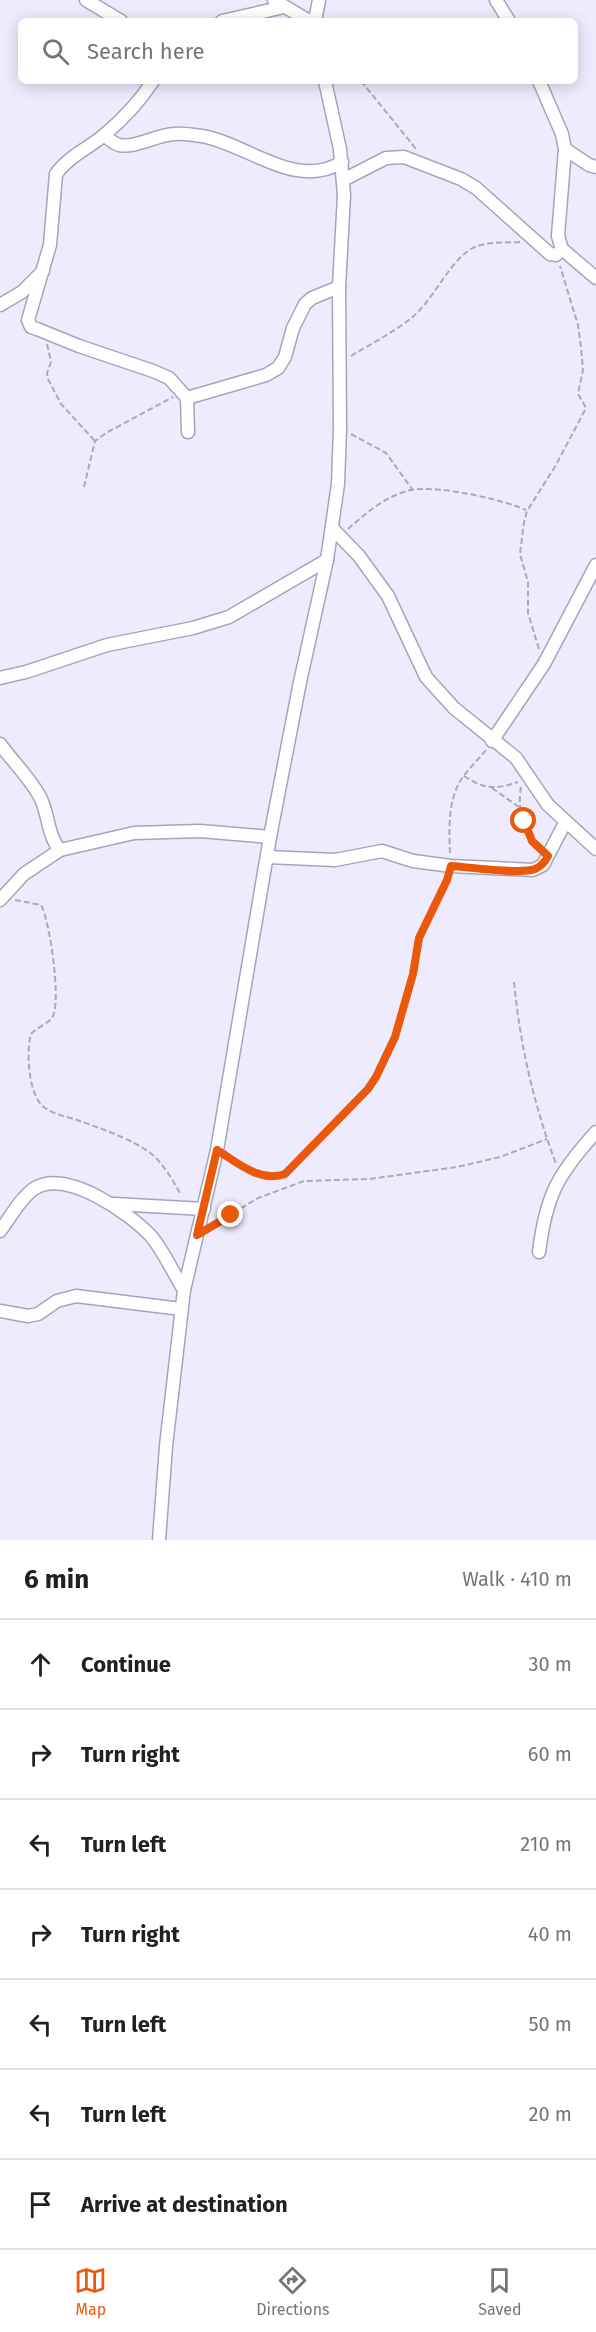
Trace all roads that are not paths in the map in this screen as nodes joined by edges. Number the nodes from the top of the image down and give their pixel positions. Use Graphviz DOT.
graph roads {
  1 [pos="86,0"];
  2 [pos="319,0"];
  3 [pos="496,0"];
  4 [pos="279,4"];
  5 [pos="116,18"];
  6 [pos="232,18"];
  7 [pos="304,18"];
  8 [pos="316,18"];
  9 [pos="507,18"];
  10 [pos="151,84"];
  11 [pos="326,84"];
  12 [pos="540,84"];
  13 [pos="104,135"];
  14 [pos="566,148"];
  15 [pos="342,162"];
  16 [pos="596,167"];
  17 [pos="343,180"];
  18 [pos="559,252"];
  19 [pos="44,270"];
  20 [pos="596,278"];
  21 [pos="339,287"];
  22 [pos="0,305"];
  23 [pos="185,395"];
  24 [pos="188,432"];
  25 [pos="335,532"];
  26 [pos="327,560"];
  27 [pos="596,565"];
  28 [pos="0,678"];
  29 [pos="492,741"];
  30 [pos="0,744"];
  31 [pos="564,822"];
  32 [pos="270,837"];
  33 [pos="596,849"];
  34 [pos="60,850"];
  35 [pos="267,857"];
  36 [pos="1,900"];
  37 [pos="596,1132"];
  38 [pos="113,1204"];
  39 [pos="204,1209"];
  40 [pos="0,1231"];
  41 [pos="539,1252"];
  42 [pos="184,1290"];
  43 [pos="181,1309"];
  44 [pos="0,1311"];
  45 [pos="159,1540"];
  1 -- 5 [label="street"];
  2 -- 8 [label="street"];
  3 -- 9 [label="street"];
  4 -- 6 [label="street"];
  4 -- 7 [label="street"];
  10 -- 13 [label="street"];
  11 -- 15 [label="street"];
  12 -- 14 [label="street"];
  13 -- 15 [label="street"];
  13 -- 19 [label="street"];
  14 -- 16 [label="street"];
  14 -- 18 [label="street"];
  15 -- 17 [label="street"];
  17 -- 18 [label="street"];
  17 -- 21 [label="street"];
  18 -- 20 [label="street"];
  19 -- 22 [label="street"];
  19 -- 23 [label="street"];
  21 -- 23 [label="street"];
  21 -- 25 [label="street"];
  23 -- 24 [label="street"];
  25 -- 26 [label="street"];
  25 -- 29 [label="street"];
  26 -- 28 [label="street"];
  26 -- 32 [label="street"];
  27 -- 29 [label="street"];
  29 -- 31 [label="street"];
  30 -- 34 [label="street"];
  31 -- 33 [label="street"];
  31 -- 35 [label="street"];
  32 -- 34 [label="street"];
  32 -- 35 [label="street"];
  34 -- 36 [label="street"];
  35 -- 39 [label="street"];
  37 -- 41 [label="street"];
  38 -- 39 [label="street"];
  38 -- 40 [label="street"];
  38 -- 42 [label="street"];
  39 -- 42 [label="street"];
  42 -- 43 [label="street"];
  43 -- 44 [label="street"];
  43 -- 45 [label="street"];
}
